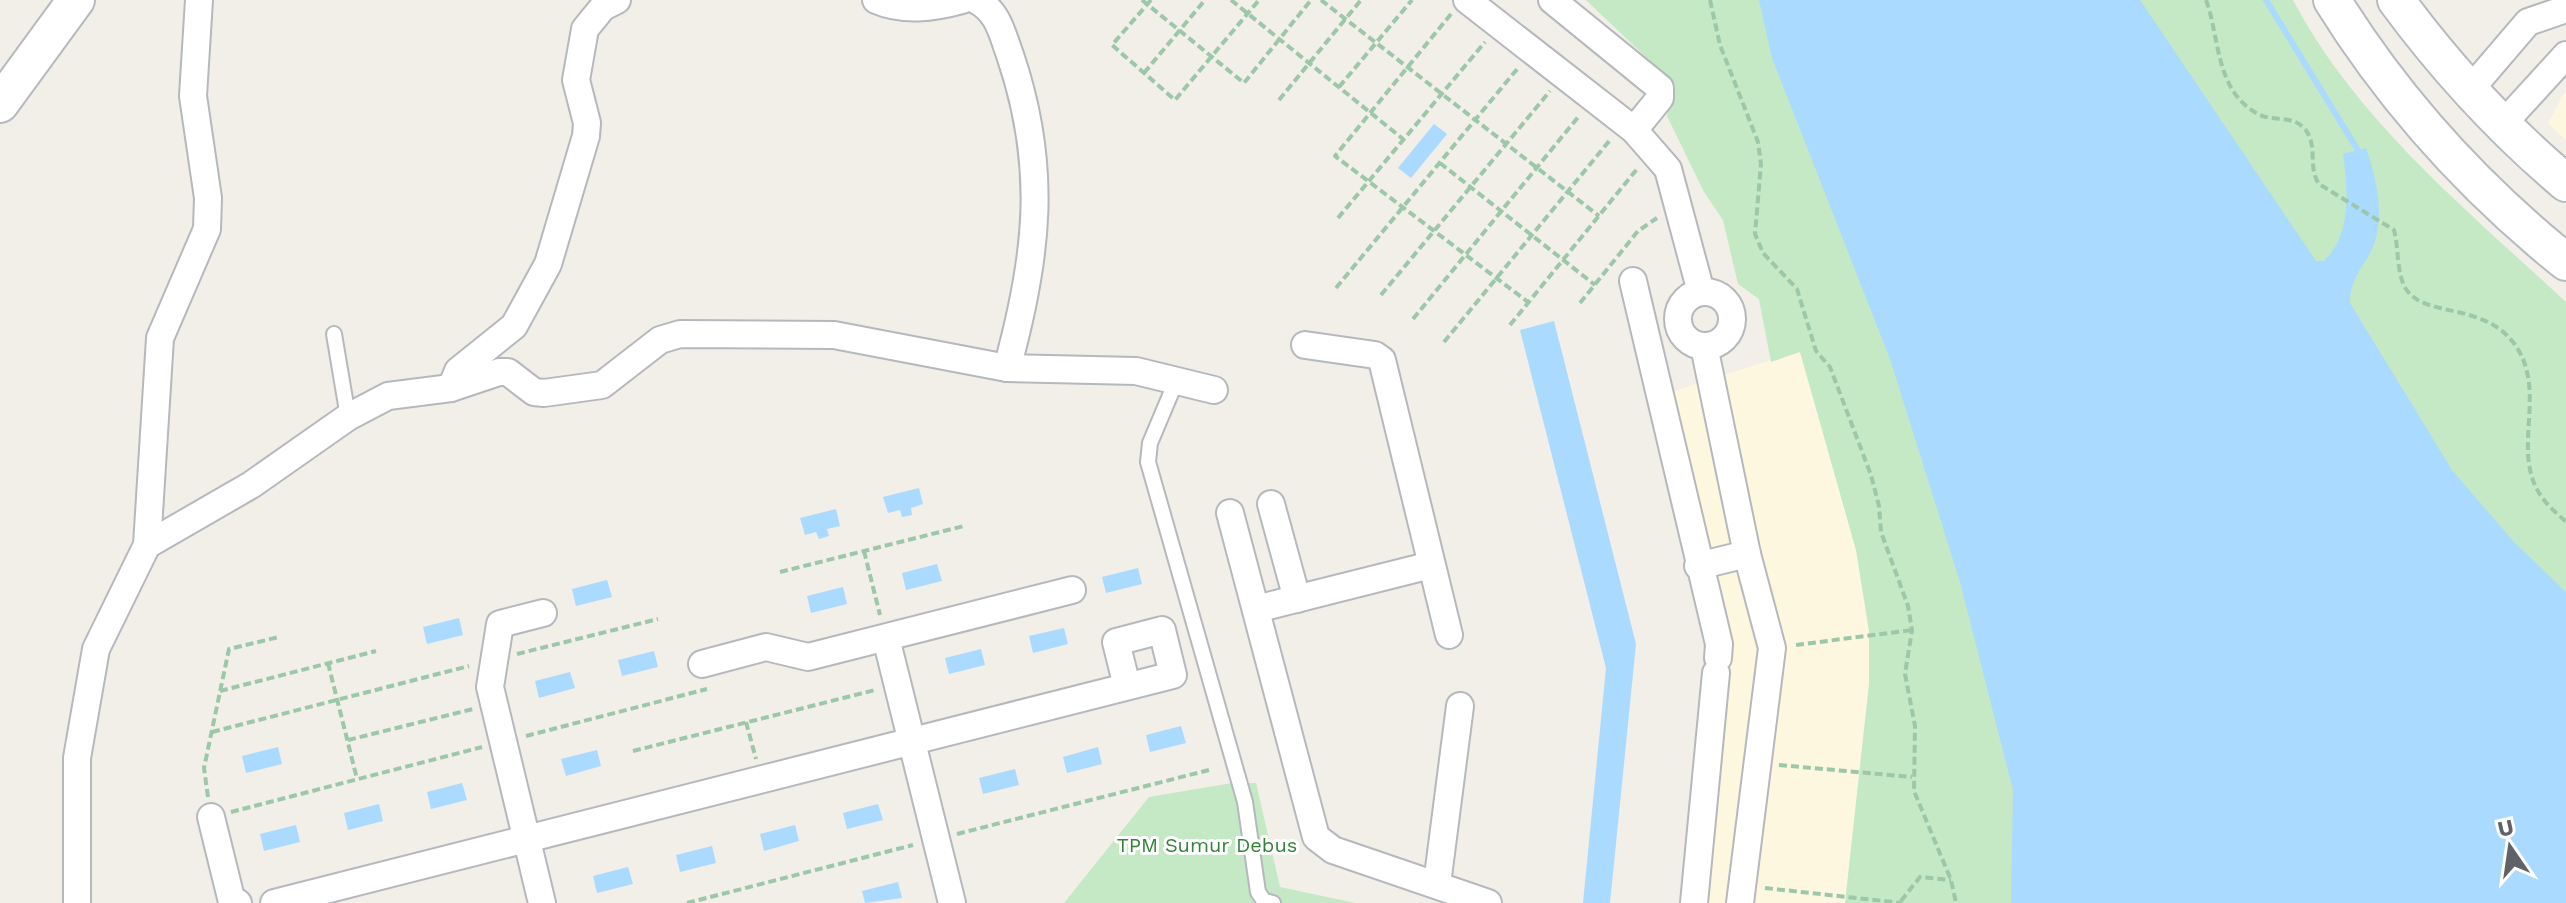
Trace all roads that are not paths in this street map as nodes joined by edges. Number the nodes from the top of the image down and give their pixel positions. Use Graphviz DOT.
graph roads {
  1 [pos="76,0"];
  2 [pos="199,0"];
  3 [pos="617,0"];
  4 [pos="876,0"];
  5 [pos="962,0"];
  6 [pos="976,0"];
  7 [pos="1552,0"];
  8 [pos="2332,0"];
  9 [pos="2396,0"];
  10 [pos="1460,6"];
  11 [pos="2560,10"];
  12 [pos="2566,55"];
  13 [pos="2469,91"];
  14 [pos="0,104"];
  15 [pos="2502,125"];
  16 [pos="1629,126"];
  17 [pos="2566,183"];
  18 [pos="2566,262"];
  19 [pos="1633,281"];
  20 [pos="1701,292"];
  21 [pos="334,334"];
  22 [pos="1305,345"];
  23 [pos="1704,346"];
  24 [pos="1007,368"];
  25 [pos="1177,379"];
  26 [pos="451,388"];
  27 [pos="1214,390"];
  28 [pos="348,417"];
  29 [pos="1271,504"];
  30 [pos="1230,513"];
  31 [pos="147,545"];
  32 [pos="1747,554"];
  33 [pos="1431,565"];
  34 [pos="1698,566"];
  35 [pos="1072,590"];
  36 [pos="1297,599"];
  37 [pos="1256,609"];
  38 [pos="543,613"];
  39 [pos="1449,635"];
  40 [pos="886,638"];
  41 [pos="705,676"];
  42 [pos="1127,686"];
  43 [pos="1460,706"];
  44 [pos="911,741"];
  45 [pos="211,817"];
  46 [pos="527,838"];
  47 [pos="1437,884"];
  48 [pos="1741,895"];
  49 [pos="77,903"];
  50 [pos="238,903"];
  51 [pos="274,903"];
  52 [pos="542,903"];
  53 [pos="952,903"];
  54 [pos="1273,903"];
  55 [pos="1488,903"];
  56 [pos="1694,903"];
  1 -- 14 [label="main road"];
  2 -- 31 [label="street"];
  3 -- 26 [label="street"];
  4 -- 5 [label="street"];
  6 -- 24 [label="street"];
  7 -- 16 [label="street"];
  8 -- 18 [label="main road"];
  9 -- 13 [label="main road"];
  10 -- 16 [label="street"];
  11 -- 13 [label="street"];
  12 -- 15 [label="street"];
  13 -- 15 [label="main road"];
  15 -- 17 [label="main road"];
  16 -- 20 [label="street"];
  19 -- 34 [label="street"];
  20 -- 23 [label="street"];
  20 -- 23 [label="street"];
  21 -- 28 [label="lane"];
  22 -- 33 [label="street"];
  23 -- 32 [label="street"];
  24 -- 25 [label="street"];
  24 -- 26 [label="street"];
  25 -- 27 [label="street"];
  25 -- 54 [label="lane"];
  26 -- 28 [label="street"];
  28 -- 31 [label="street"];
  29 -- 36 [label="street"];
  30 -- 37 [label="street"];
  31 -- 49 [label="street"];
  32 -- 34 [label="street"];
  32 -- 48 [label="street"];
  33 -- 36 [label="street"];
  33 -- 39 [label="street"];
  34 -- 56 [label="street"];
  35 -- 40 [label="street"];
  36 -- 37 [label="street"];
  37 -- 47 [label="street"];
  38 -- 46 [label="street"];
  40 -- 41 [label="street"];
  40 -- 44 [label="street"];
  42 -- 44 [label="street"];
  43 -- 47 [label="street"];
  44 -- 46 [label="street"];
  44 -- 53 [label="street"];
  45 -- 50 [label="street"];
  46 -- 51 [label="street"];
  46 -- 52 [label="street"];
  47 -- 55 [label="street"];
}
